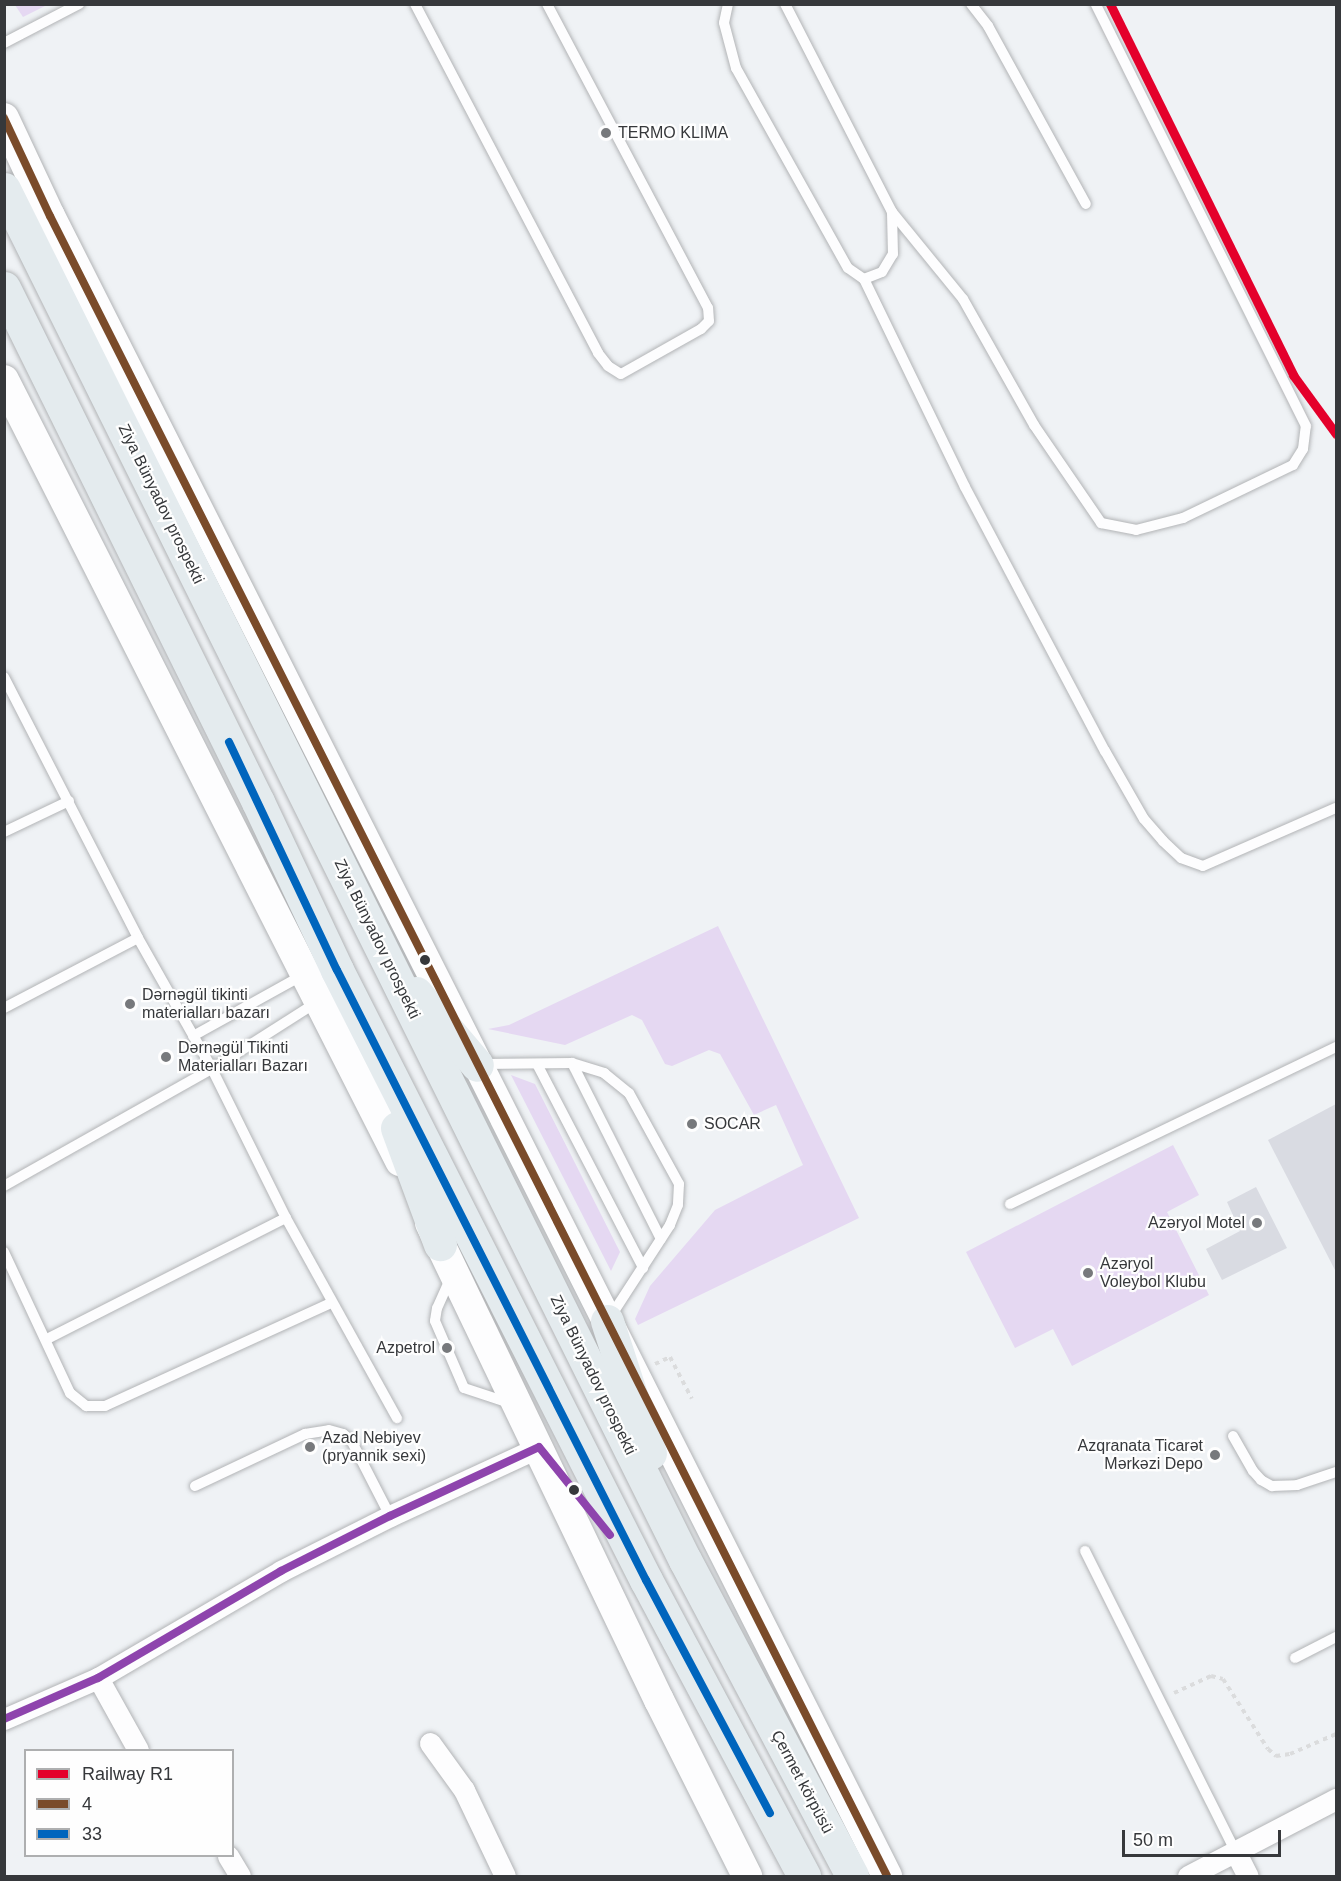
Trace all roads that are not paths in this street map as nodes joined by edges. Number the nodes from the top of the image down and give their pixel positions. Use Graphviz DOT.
graph roads {
  1 [pos="79,4"];
  2 [pos="415,4"];
  3 [pos="547,4"];
  4 [pos="728,4"];
  5 [pos="785,4"];
  6 [pos="971,4"];
  7 [pos="1096,4"];
  8 [pos="4,43"];
  9 [pos="4,118"];
  10 [pos="4,182"];
  11 [pos="4,189"];
  12 [pos="1086,204"];
  13 [pos="892,212"];
  14 [pos="50,216"];
  15 [pos="864,279"];
  16 [pos="4,288"];
  17 [pos="4,380"];
  18 [pos="4,677"];
  19 [pos="69,801"];
  20 [pos="1336,808"];
  21 [pos="4,832"];
  22 [pos="138,938"];
  23 [pos="383,954"];
  24 [pos="337,970"];
  25 [pos="305,974"];
  26 [pos="320,999"];
  27 [pos="4,1008"];
  28 [pos="193,1036"];
  29 [pos="1336,1047"];
  30 [pos="572,1063"];
  31 [pos="537,1064"];
  32 [pos="477,1065"];
  33 [pos="212,1069"];
  34 [pos="4,1186"];
  35 [pos="1010,1204"];
  36 [pos="286,1218"];
  37 [pos="661,1239"];
  38 [pos="4,1252"];
  39 [pos="447,1257"];
  40 [pos="643,1268"];
  41 [pos="331,1304"];
  42 [pos="607,1322"];
  43 [pos="47,1339"];
  44 [pos="520,1407"];
  45 [pos="397,1418"];
  46 [pos="1233,1436"];
  47 [pos="539,1447"];
  48 [pos="1336,1472"];
  49 [pos="195,1486"];
  50 [pos="390,1516"];
  51 [pos="1085,1551"];
  52 [pos="685,1560"];
  53 [pos="646,1580"];
  54 [pos="1336,1637"];
  55 [pos="1295,1658"];
  56 [pos="98,1678"];
  57 [pos="752,1688"];
  58 [pos="4,1719"];
  59 [pos="430,1743"];
  60 [pos="137,1749"];
  61 [pos="1336,1799"];
  62 [pos="1235,1851"];
  63 [pos="229,1857"];
  64 [pos="240,1876"];
  65 [pos="505,1876"];
  66 [pos="747,1876"];
  67 [pos="804,1876"];
  68 [pos="852,1876"];
  69 [pos="886,1876"];
  70 [pos="1188,1876"];
  71 [pos="1248,1876"];
  1 -- 8 [label="lane"];
  2 -- 3 [label="lane"];
  4 -- 15 [label="lane"];
  5 -- 13 [label="lane"];
  6 -- 12 [label="lane"];
  7 -- 13 [label="lane"];
  9 -- 14 [label="main road, Ziya Bünyadov prospekti"];
  10 -- 14 [label="main road"];
  11 -- 23 [label="main road, Ziya Bünyadov prospekti"];
  13 -- 15 [label="lane"];
  14 -- 32 [label="main road, Ziya Bünyadov prospekti"];
  15 -- 20 [label="lane"];
  16 -- 24 [label="main road"];
  17 -- 25 [label="main road"];
  18 -- 19 [label="lane"];
  19 -- 21 [label="lane"];
  19 -- 22 [label="lane"];
  22 -- 27 [label="lane"];
  22 -- 28 [label="lane"];
  23 -- 32 [label="main road"];
  23 -- 52 [label="main road, Ziya Bünyadov prospekti"];
  24 -- 39 [label="main road"];
  24 -- 53 [label="main road"];
  25 -- 26 [label="main road"];
  25 -- 28 [label="lane"];
  26 -- 33 [label="lane"];
  26 -- 39 [label="main road"];
  28 -- 33 [label="lane"];
  29 -- 35 [label="lane"];
  30 -- 31 [label="lane"];
  30 -- 37 [label="lane"];
  30 -- 37 [label="lane"];
  31 -- 32 [label="lane"];
  31 -- 40 [label="lane"];
  32 -- 42 [label="main road, Ziya Bünyadov prospekti"];
  33 -- 34 [label="lane"];
  33 -- 36 [label="lane"];
  36 -- 41 [label="lane"];
  36 -- 43 [label="lane"];
  37 -- 40 [label="lane"];
  38 -- 43 [label="lane"];
  39 -- 44 [label="main road"];
  39 -- 44 [label="lane"];
  40 -- 42 [label="lane"];
  41 -- 43 [label="lane"];
  41 -- 45 [label="lane"];
  42 -- 52 [label="main road"];
  42 -- 69 [label="main road, Ziya Bünyadov prospekti"];
  44 -- 47 [label="main road"];
  46 -- 48 [label="lane"];
  47 -- 50 [label="street"];
  47 -- 53 [label="main road"];
  47 -- 66 [label="main road"];
  49 -- 50 [label="lane"];
  50 -- 56 [label="street"];
  51 -- 62 [label="lane"];
  52 -- 57 [label="main road, Ziya Bünyadov prospekti"];
  53 -- 67 [label="main road"];
  54 -- 55 [label="lane"];
  56 -- 58 [label="street"];
  56 -- 60 [label="street"];
  57 -- 68 [label="main road, Çermet körpüsü"];
  59 -- 65 [label="street"];
  61 -- 62 [label="street"];
  62 -- 70 [label="street"];
  62 -- 71 [label="street"];
  63 -- 64 [label="street"];
}
